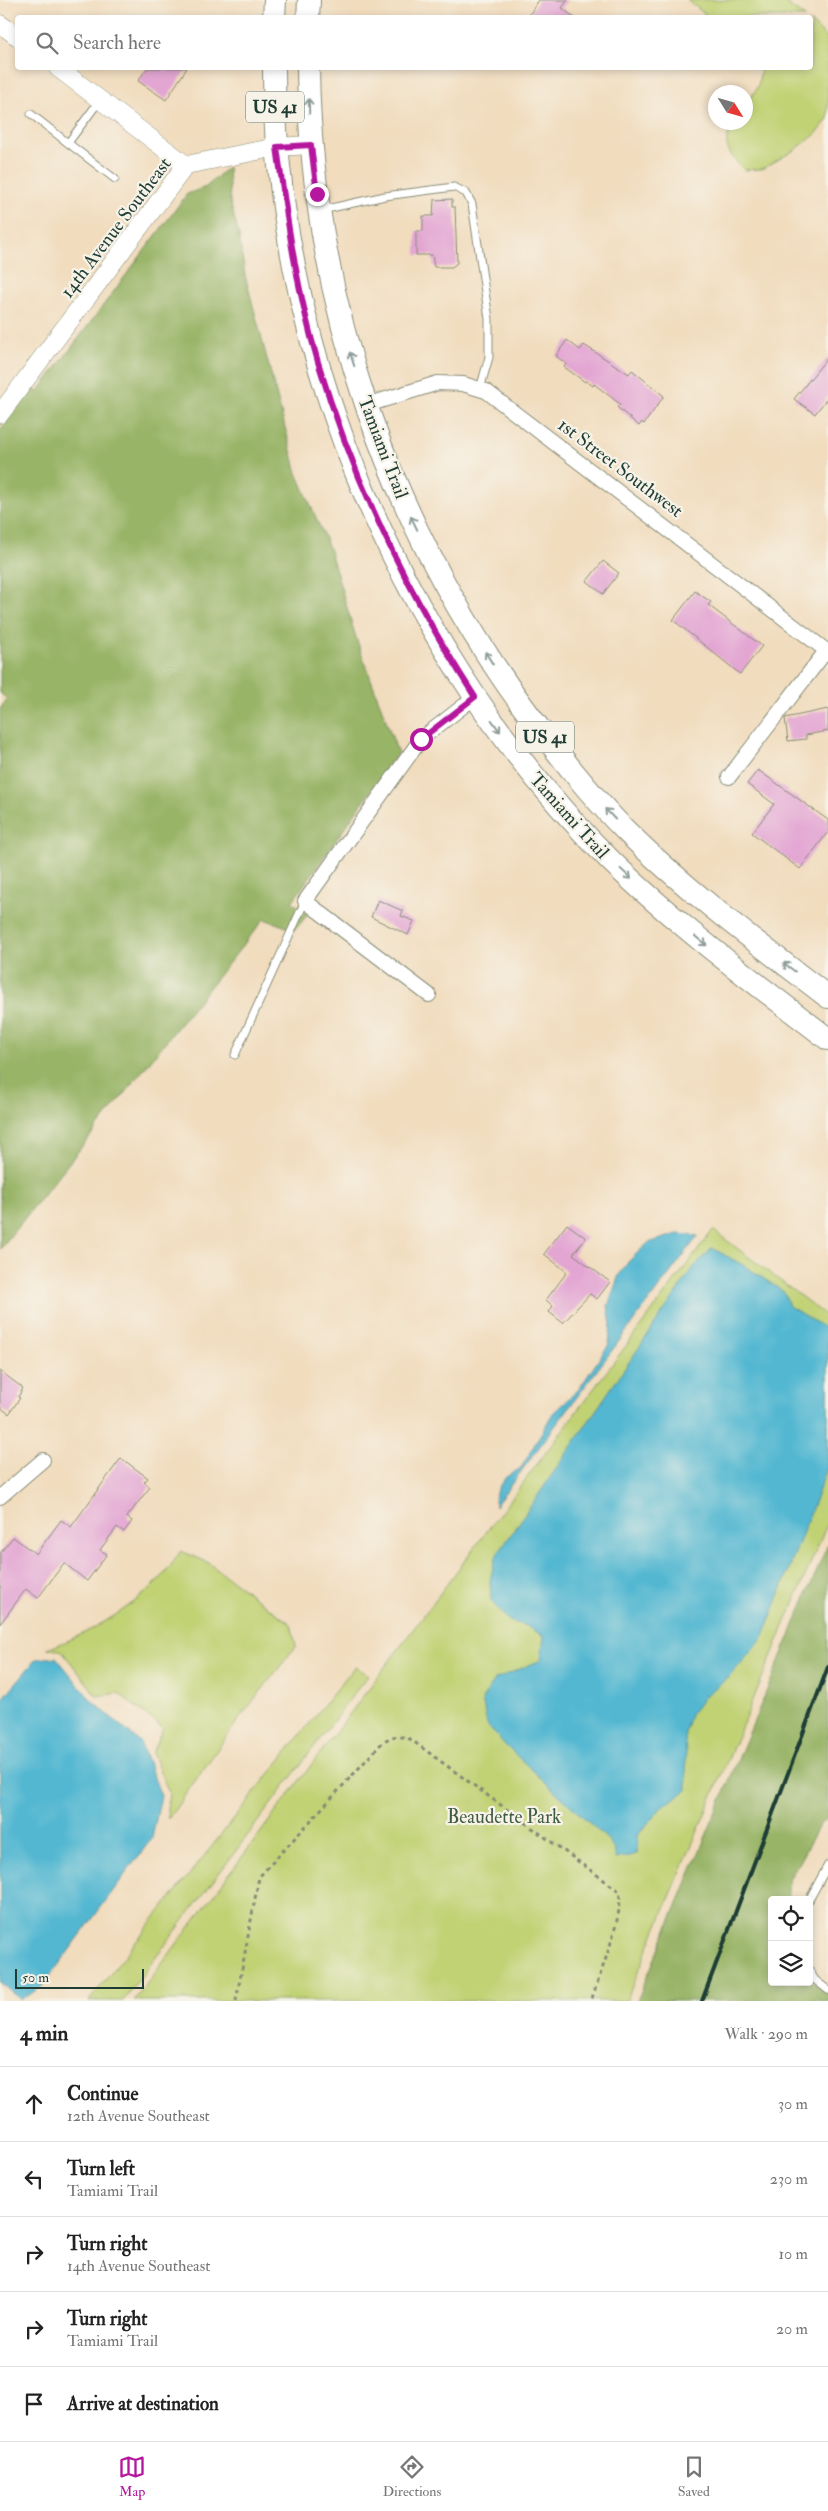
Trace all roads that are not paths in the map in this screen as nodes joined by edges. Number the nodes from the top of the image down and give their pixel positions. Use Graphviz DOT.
graph roads {
  1 [pos="275,0"];
  2 [pos="309,0"];
  3 [pos="274,15"];
  4 [pos="308,15"];
  5 [pos="0,24"];
  6 [pos="15,35"];
  7 [pos="61,70"];
  8 [pos="274,70"];
  9 [pos="308,70"];
  10 [pos="100,100"];
  11 [pos="31,114"];
  12 [pos="68,143"];
  13 [pos="311,145"];
  14 [pos="277,147"];
  15 [pos="186,166"];
  16 [pos="115,179"];
  17 [pos="319,211"];
  18 [pos="480,389"];
  19 [pos="367,405"];
  20 [pos="0,414"];
  21 [pos="827,651"];
  22 [pos="475,697"];
  23 [pos="729,776"];
  24 [pos="305,901"];
  25 [pos="429,995"];
  26 [pos="828,997"];
  27 [pos="828,1039"];
  28 [pos="235,1055"];
  29 [pos="43,1460"];
  30 [pos="0,1497"];
  31 [pos="828,1865"];
  32 [pos="811,1896"];
  33 [pos="813,1977"];
  34 [pos="828,1990"];
  1 -- 3 [label="main road"];
  2 -- 4 [label="main road"];
  5 -- 6 [label="street"];
  7 -- 10 [label="street"];
  8 -- 14 [label="main road, Tamiami Trail / US 41"];
  13 -- 9 [label="main road, Tamiami Trail / US 41, one-way"];
  10 -- 12 [label="lane"];
  10 -- 15 [label="street"];
  11 -- 12 [label="lane"];
  12 -- 16 [label="lane"];
  13 -- 14 [label="street, 14th Avenue Southeast"];
  13 -- 17 [label="main road, Tamiami Trail / US 41"];
  14 -- 15 [label="street, 14th Avenue Southeast"];
  14 -- 22 [label="main road, Tamiami Trail / US 41"];
  15 -- 20 [label="street, 14th Avenue Southeast"];
  17 -- 18 [label="lane"];
  19 -- 17 [label="main road, Tamiami Trail / US 41, one-way"];
  18 -- 19 [label="street, 1st Street Southwest"];
  18 -- 21 [label="street, 1st Street Southwest"];
  26 -- 19 [label="main road, Tamiami Trail / US 41, one-way"];
  21 -- 23 [label="street"];
  22 -- 24 [label="street"];
  22 -- 27 [label="main road, Tamiami Trail / US 41, one-way"];
  24 -- 25 [label="street"];
  24 -- 28 [label="lane"];
  29 -- 30 [label="street"];
  31 -- 32 [label="lane"];
  33 -- 34 [label="lane"];
}
